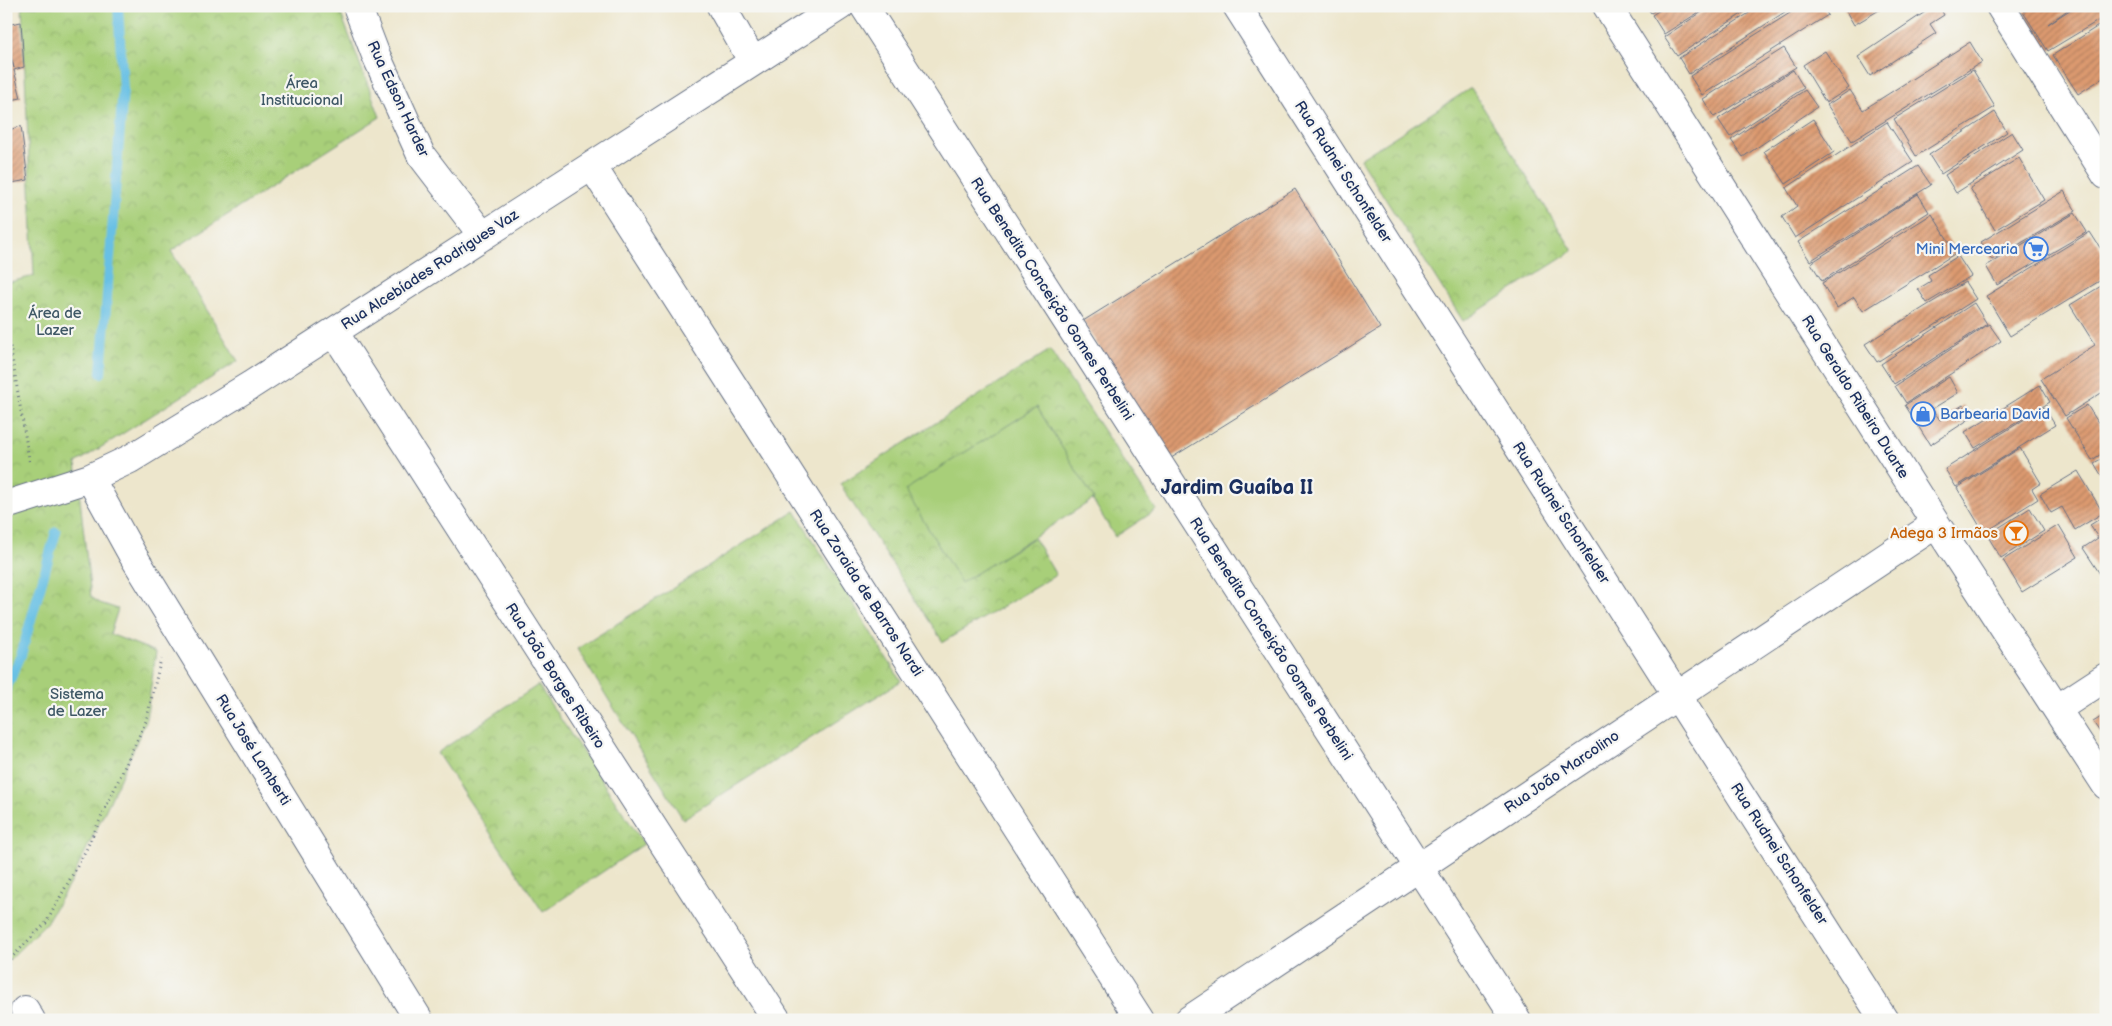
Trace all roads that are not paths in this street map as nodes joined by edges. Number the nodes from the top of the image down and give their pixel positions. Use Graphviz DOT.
graph roads {
  1 [pos="357,6"];
  2 [pos="721,6"];
  3 [pos="840,6"];
  4 [pos="864,6"];
  5 [pos="1237,6"];
  6 [pos="1607,6"];
  7 [pos="2000,6"];
  8 [pos="753,62"];
  9 [pos="592,166"];
  10 [pos="2106,175"];
  11 [pos="483,236"];
  12 [pos="334,332"];
  13 [pos="90,478"];
  14 [pos="6,505"];
  15 [pos="1936,524"];
  16 [pos="2106,677"];
  17 [pos="1678,696"];
  18 [pos="2057,709"];
  19 [pos="2106,785"];
  20 [pos="1419,867"];
  21 [pos="419,1020"];
  22 [pos="776,1020"];
  23 [pos="1140,1020"];
  24 [pos="1188,1020"];
  25 [pos="1517,1020"];
  26 [pos="1884,1020"];
  1 -- 11 [label="street, Rua Edson Harder"];
  2 -- 8 [label="street"];
  3 -- 8 [label="street, Rua Alcebíades Rodrigues Vaz"];
  4 -- 20 [label="street, Rua Benedita Conceição Gomes Perbelini"];
  5 -- 17 [label="street, Rua Rudnei Schonfelder"];
  6 -- 15 [label="street, Rua Geraldo Ribeiro Duarte"];
  7 -- 10 [label="street"];
  8 -- 9 [label="street, Rua Alcebíades Rodrigues Vaz"];
  9 -- 11 [label="street, Rua Alcebíades Rodrigues Vaz"];
  9 -- 23 [label="street, Rua Zoraida de Barros Nardi"];
  11 -- 12 [label="street, Rua Alcebíades Rodrigues Vaz"];
  12 -- 13 [label="street, Rua Alcebíades Rodrigues Vaz"];
  12 -- 22 [label="street, Rua João Borges Ribeiro"];
  13 -- 14 [label="street, Rua Alcebíades Rodrigues Vaz"];
  13 -- 21 [label="street, Rua José Lamberti"];
  15 -- 17 [label="street, Rua João Marcolino"];
  15 -- 18 [label="street, Rua Geraldo Ribeiro Duarte"];
  16 -- 18 [label="street"];
  17 -- 20 [label="street, Rua João Marcolino"];
  17 -- 26 [label="street, Rua Rudnei Schonfelder"];
  18 -- 19 [label="street, Rua Geraldo Ribeiro Duarte"];
  20 -- 24 [label="street, Rua João Marcolino"];
  20 -- 25 [label="street, Rua Benedita Conceição Gomes Perbelini"];
}
